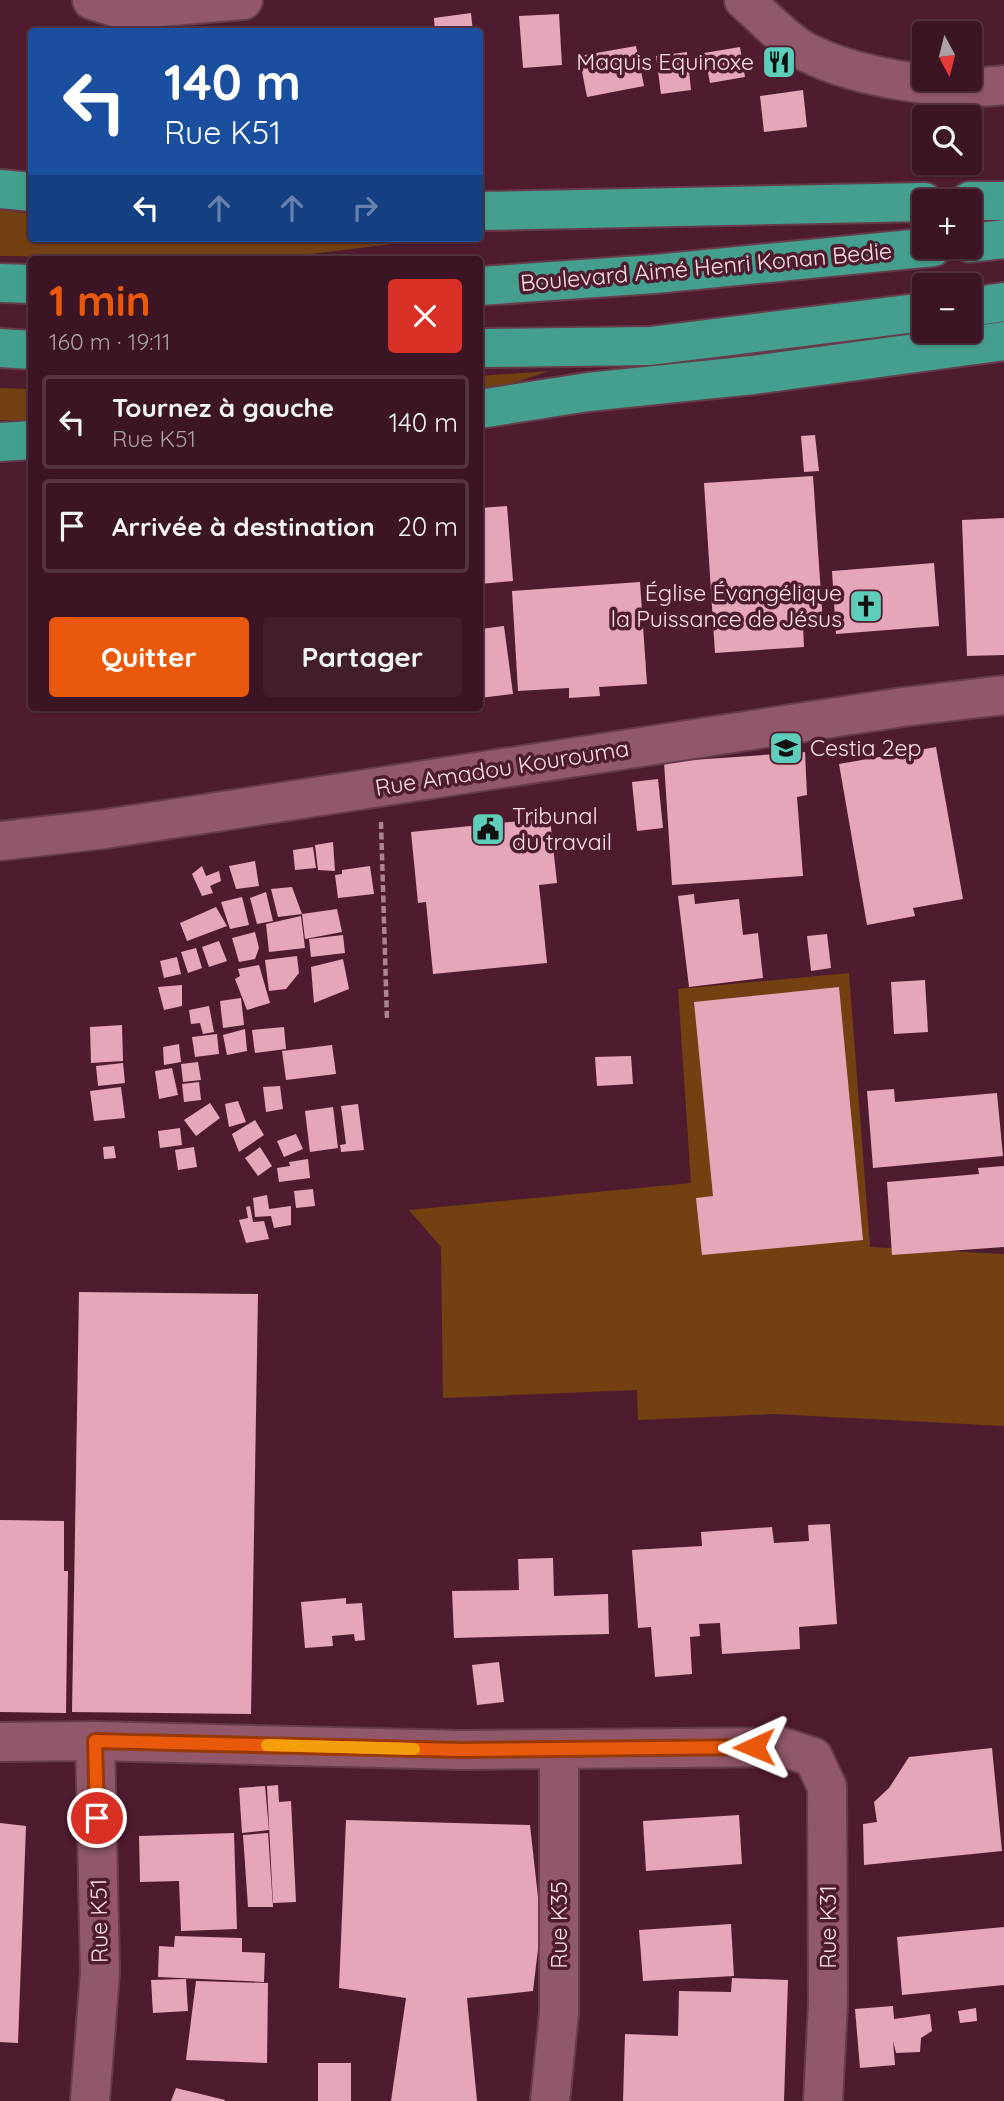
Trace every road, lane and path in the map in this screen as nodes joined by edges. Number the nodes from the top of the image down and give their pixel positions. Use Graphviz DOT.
graph roads {
  1 [pos="92,0"];
  2 [pos="243,0"];
  3 [pos="744,0"];
  4 [pos="162,3"];
  5 [pos="1004,85"];
  6 [pos="0,189"];
  7 [pos="28,192"];
  8 [pos="982,201"];
  9 [pos="1004,201"];
  10 [pos="912,202"];
  11 [pos="483,211"];
  12 [pos="1004,239"];
  13 [pos="982,242"];
  14 [pos="912,249"];
  15 [pos="0,283"];
  16 [pos="28,284"];
  17 [pos="483,286"];
  18 [pos="1004,302"];
  19 [pos="982,305"];
  20 [pos="912,313"];
  21 [pos="999,342"];
  22 [pos="0,348"];
  23 [pos="483,348"];
  24 [pos="28,349"];
  25 [pos="483,409"];
  26 [pos="28,440"];
  27 [pos="0,442"];
  28 [pos="1004,695"];
  29 [pos="379,787"];
  30 [pos="0,841"];
  31 [pos="387,1020"];
  32 [pos="95,1741"];
  33 [pos="0,1742"];
  34 [pos="559,1749"];
  35 [pos="90,2101"];
  36 [pos="550,2101"];
  37 [pos="823,2101"];
  1 -- 4 [label="street"];
  2 -- 4 [label="street"];
  3 -- 5 [label="street"];
  6 -- 7 [label="highway"];
  8 -- 9 [label="highway"];
  10 -- 11 [label="highway"];
  12 -- 13 [label="highway"];
  14 -- 17 [label="highway, Boulevard Aimé Henri Konan Bedie"];
  15 -- 16 [label="highway"];
  18 -- 19 [label="highway"];
  20 -- 23 [label="highway"];
  21 -- 25 [label="highway"];
  22 -- 24 [label="highway"];
  26 -- 27 [label="highway"];
  28 -- 29 [label="street, Rue Amadou Kourouma"];
  29 -- 30 [label="street, Rue Amadou Kourouma"];
  29 -- 31 [label="path"];
  32 -- 33 [label="street"];
  32 -- 34 [label="street"];
  32 -- 35 [label="street, Rue K51"];
  34 -- 36 [label="street, Rue K35"];
  34 -- 37 [label="street, Rue K31"];
}
